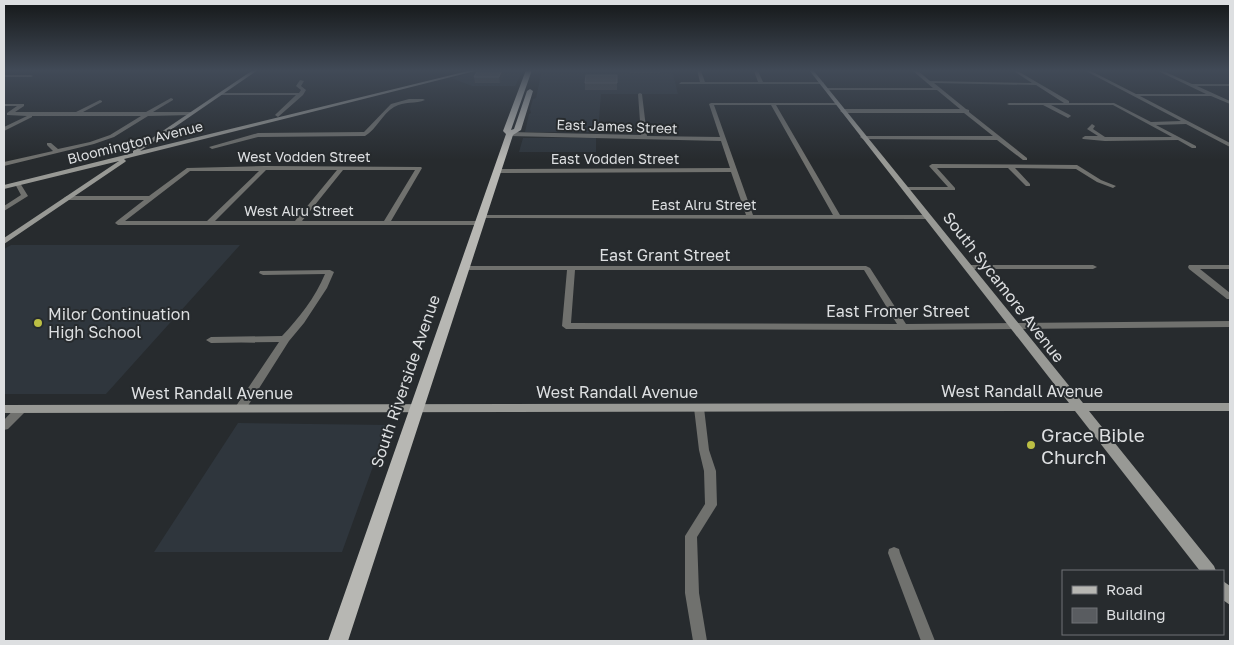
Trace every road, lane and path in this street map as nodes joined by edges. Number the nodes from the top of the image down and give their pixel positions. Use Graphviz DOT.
graph roads {
  1 [pos="169,100"];
  2 [pos="211,100"];
  3 [pos="294,100"];
  4 [pos="339,100"];
  5 [pos="355,100"];
  6 [pos="407,100"];
  7 [pos="518,100"];
  8 [pos="527,100"];
  9 [pos="641,100"];
  10 [pos="835,100"];
  11 [pos="953,100"];
  12 [pos="1065,100"];
  13 [pos="1145,100"];
  14 [pos="100,101"];
  15 [pos="1041,103"];
  16 [pos="1069,103"];
  17 [pos="773,104"];
  18 [pos="1009,104"];
  19 [pos="4,105"];
  20 [pos="841,107"];
  21 [pos="967,111"];
  22 [pos="78,113"];
  23 [pos="33,114"];
  24 [pos="148,114"];
  25 [pos="190,114"];
  26 [pos="278,115"];
  27 [pos="1068,116"];
  28 [pos="1150,123"];
  29 [pos="1188,123"];
  30 [pos="1092,126"];
  31 [pos="246,127"];
  32 [pos="4,129"];
  33 [pos="510,134"];
  34 [pos="258,135"];
  35 [pos="644,136"];
  36 [pos="863,137"];
  37 [pos="999,138"];
  38 [pos="1085,138"];
  39 [pos="1217,138"];
  40 [pos="1230,138"];
  41 [pos="723,139"];
  42 [pos="1105,139"];
  43 [pos="1180,139"];
  44 [pos="50,144"];
  45 [pos="1230,145"];
  46 [pos="212,147"];
  47 [pos="1194,147"];
  48 [pos="140,149"];
  49 [pos="57,151"];
  50 [pos="129,156"];
  51 [pos="1025,158"];
  52 [pos="4,164"];
  53 [pos="932,166"];
  54 [pos="1009,166"];
  55 [pos="265,168"];
  56 [pos="419,168"];
  57 [pos="340,169"];
  58 [pos="733,170"];
  59 [pos="497,171"];
  60 [pos="4,183"];
  61 [pos="18,184"];
  62 [pos="1028,185"];
  63 [pos="1113,186"];
  64 [pos="4,188"];
  65 [pos="905,189"];
  66 [pos="67,198"];
  67 [pos="151,198"];
  68 [pos="14,202"];
  69 [pos="4,205"];
  70 [pos="4,209"];
  71 [pos="927,216"];
  72 [pos="750,217"];
  73 [pos="838,217"];
  74 [pos="480,220"];
  75 [pos="210,222"];
  76 [pos="118,223"];
  77 [pos="297,223"];
  78 [pos="386,223"];
  79 [pos="4,242"];
  80 [pos="1093,267"];
  81 [pos="1230,267"];
  82 [pos="464,268"];
  83 [pos="968,268"];
  84 [pos="571,269"];
  85 [pos="263,273"];
  86 [pos="1230,297"];
  87 [pos="1230,324"];
  88 [pos="1014,326"];
  89 [pos="903,327"];
  90 [pos="285,339"];
  91 [pos="211,340"];
  92 [pos="1077,407"];
  93 [pos="1230,407"];
  94 [pos="699,408"];
  95 [pos="4,409"];
  96 [pos="21,409"];
  97 [pos="240,409"];
  98 [pos="417,409"];
  99 [pos="4,426"];
  100 [pos="894,553"];
  101 [pos="1208,570"];
  102 [pos="338,641"];
  103 [pos="700,641"];
  104 [pos="928,641"];
  1 -- 24 [label="street"];
  2 -- 25 [label="street"];
  3 -- 26 [label="street"];
  4 -- 26 [label="street, Bloomington Avenue"];
  5 -- 31 [label="street, Bloomington Avenue"];
  6 -- 34 [label="street"];
  7 -- 33 [label="main road, South Riverside Avenue"];
  8 -- 33 [label="main road, South Riverside Avenue"];
  9 -- 35 [label="street"];
  10 -- 20 [label="street, South Sycamore Avenue"];
  11 -- 21 [label="street"];
  12 -- 16 [label="street"];
  13 -- 29 [label="street"];
  14 -- 22 [label="street"];
  15 -- 16 [label="street"];
  15 -- 18 [label="street"];
  15 -- 27 [label="street"];
  16 -- 28 [label="street"];
  17 -- 20 [label="street"];
  17 -- 41 [label="street"];
  17 -- 73 [label="street"];
  19 -- 23 [label="street"];
  20 -- 21 [label="street"];
  20 -- 36 [label="street, South Sycamore Avenue"];
  21 -- 37 [label="street"];
  22 -- 23 [label="street"];
  22 -- 24 [label="street"];
  23 -- 32 [label="street"];
  24 -- 25 [label="street"];
  24 -- 49 [label="street"];
  25 -- 48 [label="street"];
  26 -- 48 [label="street, Bloomington Avenue"];
  28 -- 29 [label="street"];
  28 -- 43 [label="street"];
  29 -- 39 [label="street"];
  30 -- 42 [label="street"];
  31 -- 34 [label="street"];
  31 -- 50 [label="street, Bloomington Avenue"];
  33 -- 35 [label="street, East James Street"];
  33 -- 59 [label="main road, South Riverside Avenue"];
  34 -- 46 [label="street"];
  35 -- 41 [label="street, East James Street"];
  36 -- 37 [label="street"];
  36 -- 65 [label="street, South Sycamore Avenue"];
  37 -- 51 [label="street"];
  38 -- 42 [label="street"];
  39 -- 40 [label="street"];
  39 -- 45 [label="street"];
  41 -- 58 [label="street"];
  42 -- 43 [label="street"];
  43 -- 47 [label="street"];
  44 -- 49 [label="street"];
  48 -- 50 [label="street"];
  48 -- 60 [label="street, Bloomington Avenue"];
  49 -- 52 [label="street"];
  50 -- 61 [label="street, Bloomington Avenue"];
  50 -- 66 [label="street"];
  53 -- 54 [label="street"];
  53 -- 65 [label="street"];
  54 -- 62 [label="street"];
  54 -- 63 [label="street"];
  55 -- 57 [label="street, West Vodden Street"];
  55 -- 67 [label="street, West Vodden Street"];
  55 -- 75 [label="street"];
  56 -- 57 [label="street, West Vodden Street"];
  56 -- 78 [label="street"];
  57 -- 77 [label="street"];
  58 -- 59 [label="street, East Vodden Street"];
  58 -- 72 [label="street"];
  59 -- 74 [label="main road, South Riverside Avenue"];
  61 -- 64 [label="street, Bloomington Avenue"];
  61 -- 68 [label="street"];
  65 -- 71 [label="street, South Sycamore Avenue"];
  66 -- 67 [label="street"];
  66 -- 79 [label="street"];
  67 -- 76 [label="street"];
  68 -- 69 [label="street"];
  68 -- 70 [label="street"];
  71 -- 73 [label="street, East Alru Street"];
  71 -- 83 [label="street, South Sycamore Avenue"];
  72 -- 73 [label="street, East Alru Street"];
  72 -- 74 [label="street, East Alru Street"];
  74 -- 78 [label="street, West Alru Street"];
  74 -- 82 [label="main road, South Riverside Avenue"];
  75 -- 76 [label="street, West Alru Street"];
  75 -- 77 [label="street, West Alru Street"];
  77 -- 78 [label="street, West Alru Street"];
  80 -- 83 [label="street"];
  81 -- 86 [label="street"];
  82 -- 84 [label="street, East Grant Street"];
  82 -- 98 [label="main road, South Riverside Avenue"];
  83 -- 88 [label="street, South Sycamore Avenue"];
  84 -- 89 [label="street, East Grant Street"];
  84 -- 89 [label="street, East Fromer Street"];
  85 -- 90 [label="street"];
  87 -- 88 [label="street, East Fromer Street"];
  88 -- 89 [label="street, East Fromer Street"];
  88 -- 92 [label="street, South Sycamore Avenue"];
  90 -- 91 [label="street"];
  90 -- 97 [label="street"];
  92 -- 93 [label="street, West Randall Avenue"];
  92 -- 94 [label="street, West Randall Avenue"];
  92 -- 101 [label="street, South Sycamore Avenue"];
  94 -- 98 [label="street, West Randall Avenue"];
  94 -- 103 [label="street"];
  95 -- 96 [label="street, West Randall Avenue"];
  96 -- 97 [label="street, West Randall Avenue"];
  96 -- 99 [label="street"];
  97 -- 98 [label="street, West Randall Avenue"];
  98 -- 102 [label="main road, South Riverside Avenue"];
  100 -- 104 [label="street"];
}
